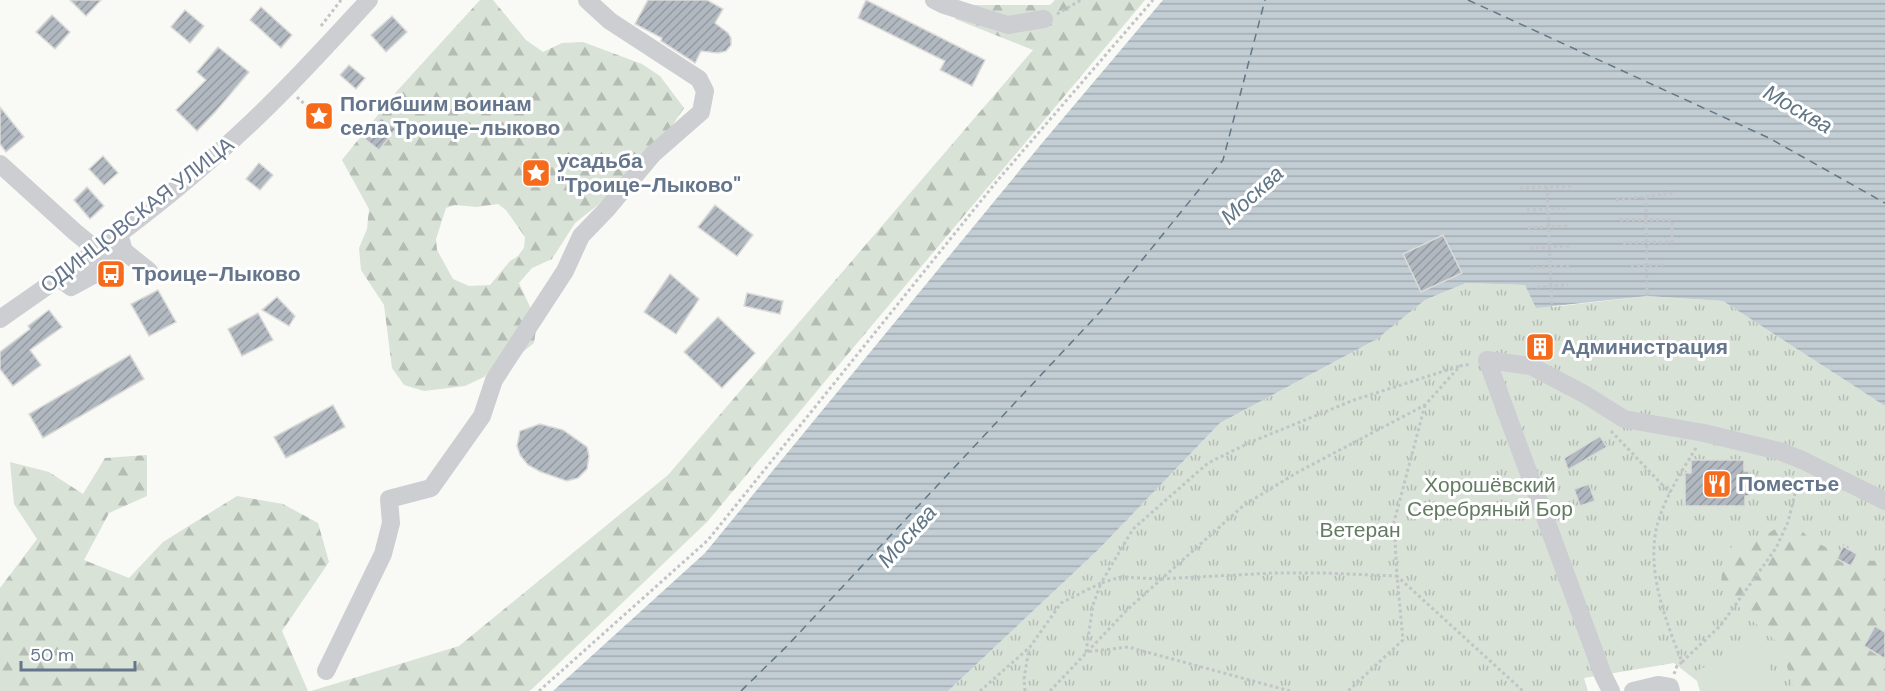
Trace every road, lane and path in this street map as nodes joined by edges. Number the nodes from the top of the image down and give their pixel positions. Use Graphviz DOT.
graph roads {
  1 [pos="341,0"];
  2 [pos="369,0"];
  3 [pos="587,0"];
  4 [pos="934,0"];
  5 [pos="1081,0"];
  6 [pos="1153,0"];
  7 [pos="1044,19"];
  8 [pos="317,30"];
  9 [pos="295,96"];
  10 [pos="315,114"];
  11 [pos="0,164"];
  12 [pos="1574,186"];
  13 [pos="1547,187"];
  14 [pos="1520,188"];
  15 [pos="1673,193"];
  16 [pos="1646,197"];
  17 [pos="1616,200"];
  18 [pos="1569,208"];
  19 [pos="1548,209"];
  20 [pos="1527,210"];
  21 [pos="1620,220"];
  22 [pos="1646,220"];
  23 [pos="1569,226"];
  24 [pos="1549,227"];
  25 [pos="1528,228"];
  26 [pos="122,242"];
  27 [pos="1647,242"];
  28 [pos="1621,243"];
  29 [pos="1571,246"];
  30 [pos="1550,247"];
  31 [pos="1530,248"];
  32 [pos="97,249"];
  33 [pos="1663,265"];
  34 [pos="1571,266"];
  35 [pos="1631,266"];
  36 [pos="1647,266"];
  37 [pos="1551,267"];
  38 [pos="1530,268"];
  39 [pos="149,271"];
  40 [pos="59,278"];
  41 [pos="1568,285"];
  42 [pos="1552,286"];
  43 [pos="1537,287"];
  44 [pos="1647,296"];
  45 [pos="1552,308"];
  46 [pos="0,319"];
  47 [pos="1487,360"];
  48 [pos="1460,366"];
  49 [pos="1425,405"];
  50 [pos="1604,424"];
  51 [pos="1704,433"];
  52 [pos="1802,460"];
  53 [pos="1670,493"];
  54 [pos="1885,501"];
  55 [pos="1397,576"];
  56 [pos="1160,579"];
  57 [pos="1101,583"];
  58 [pos="1030,647"];
  59 [pos="1086,652"];
  60 [pos="1682,662"];
  61 [pos="1677,666"];
  62 [pos="326,671"];
  63 [pos="539,691"];
  64 [pos="980,691"];
  65 [pos="1025,691"];
  66 [pos="1050,691"];
  67 [pos="1290,691"];
  68 [pos="1348,691"];
  69 [pos="1523,691"];
  70 [pos="1611,691"];
  71 [pos="1633,691"];
  72 [pos="1671,691"];
  1 -- 8 [label="path"];
  2 -- 26 [label="street, ОДИНЦОВСКАЯ УЛИЦА"];
  3 -- 62 [label="street"];
  4 -- 7 [label="street"];
  5 -- 7 [label="path"];
  6 -- 63 [label="path"];
  9 -- 10 [label="path"];
  11 -- 32 [label="street"];
  12 -- 13 [label="path"];
  13 -- 14 [label="path"];
  13 -- 19 [label="path"];
  15 -- 16 [label="path"];
  16 -- 17 [label="path"];
  16 -- 22 [label="path"];
  18 -- 19 [label="path"];
  19 -- 20 [label="path"];
  19 -- 24 [label="path"];
  21 -- 22 [label="path"];
  22 -- 27 [label="path"];
  22 -- 27 [label="path"];
  23 -- 24 [label="path"];
  24 -- 25 [label="path"];
  24 -- 30 [label="path"];
  26 -- 32 [label="street, ОДИНЦОВСКАЯ УЛИЦА"];
  26 -- 39 [label="street"];
  26 -- 40 [label="street"];
  27 -- 28 [label="path"];
  27 -- 36 [label="path"];
  29 -- 30 [label="path"];
  30 -- 31 [label="path"];
  30 -- 37 [label="path"];
  32 -- 40 [label="street, ОДИНЦОВСКАЯ УЛИЦА"];
  33 -- 36 [label="path"];
  34 -- 37 [label="path"];
  35 -- 36 [label="path"];
  36 -- 44 [label="path"];
  37 -- 38 [label="path"];
  37 -- 42 [label="path"];
  40 -- 46 [label="street, ОДИНЦОВСКАЯ УЛИЦА"];
  41 -- 42 [label="path"];
  42 -- 43 [label="path"];
  42 -- 45 [label="path"];
  47 -- 48 [label="path"];
  47 -- 51 [label="street"];
  47 -- 70 [label="street"];
  48 -- 49 [label="path"];
  48 -- 57 [label="path"];
  49 -- 55 [label="path"];
  49 -- 56 [label="path"];
  50 -- 53 [label="path"];
  51 -- 52 [label="street"];
  51 -- 53 [label="path"];
  52 -- 54 [label="street"];
  52 -- 60 [label="path"];
  53 -- 60 [label="path"];
  55 -- 56 [label="path"];
  55 -- 68 [label="path"];
  55 -- 69 [label="path"];
  56 -- 57 [label="path"];
  56 -- 59 [label="path"];
  57 -- 58 [label="path"];
  57 -- 59 [label="path"];
  58 -- 64 [label="path"];
  58 -- 65 [label="path"];
  59 -- 66 [label="path"];
  59 -- 67 [label="path"];
  60 -- 61 [label="path"];
  71 -- 72 [label="street"];
}
